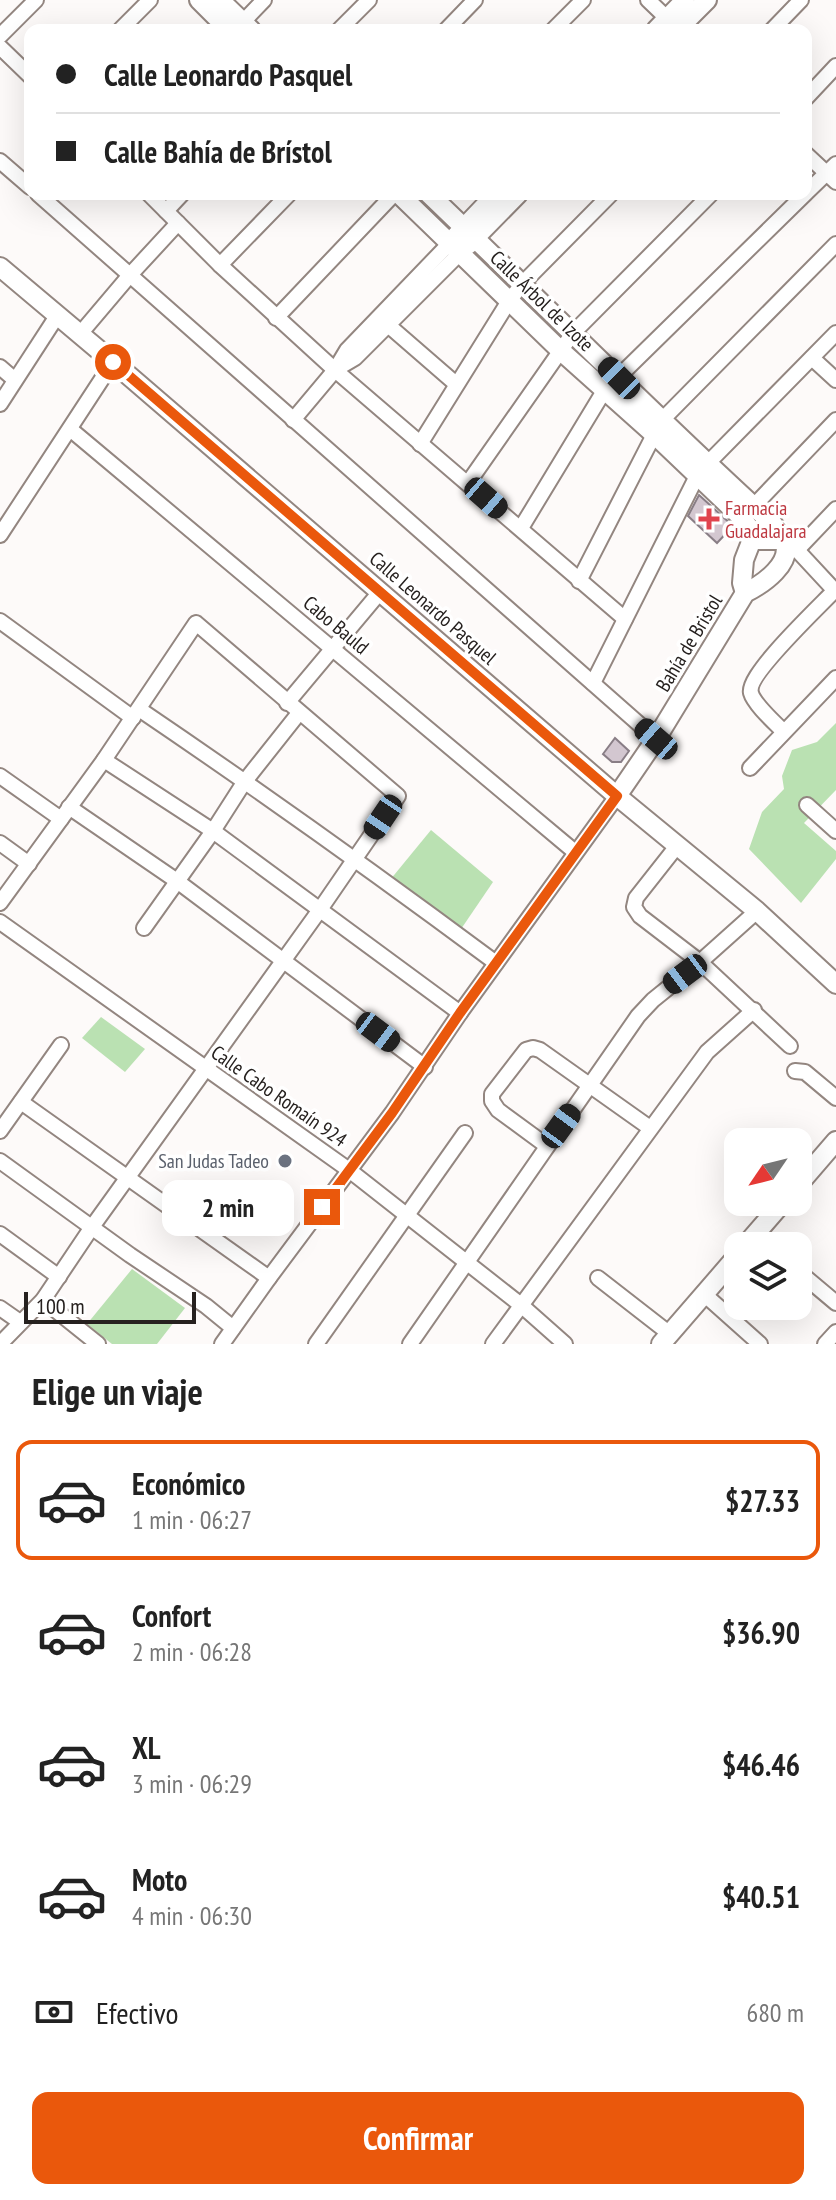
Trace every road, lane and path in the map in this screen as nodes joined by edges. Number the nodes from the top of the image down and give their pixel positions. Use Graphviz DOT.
graph roads {
  1 [pos="36,0"];
  2 [pos="150,0"];
  3 [pos="199,0"];
  4 [pos="220,0"];
  5 [pos="264,0"];
  6 [pos="369,0"];
  7 [pos="475,0"];
  8 [pos="583,0"];
  9 [pos="648,0"];
  10 [pos="685,0"];
  11 [pos="707,0"];
  12 [pos="801,0"];
  13 [pos="126,24"];
  14 [pos="233,24"];
  15 [pos="236,24"];
  16 [pos="243,24"];
  17 [pos="345,24"];
  18 [pos="452,24"];
  19 [pos="559,24"];
  20 [pos="668,24"];
  21 [pos="673,24"];
  22 [pos="676,24"];
  23 [pos="778,24"];
  24 [pos="0,36"];
  25 [pos="0,47"];
  26 [pos="836,66"];
  27 [pos="24,70"];
  28 [pos="812,92"];
  29 [pos="812,158"];
  30 [pos="0,161"];
  31 [pos="833,173"];
  32 [pos="24,182"];
  33 [pos="812,188"];
  34 [pos="45,200"];
  35 [pos="155,200"];
  36 [pos="176,200"];
  37 [pos="283,200"];
  38 [pos="390,200"];
  39 [pos="403,200"];
  40 [pos="435,200"];
  41 [pos="492,200"];
  42 [pos="510,200"];
  43 [pos="605,200"];
  44 [pos="705,200"];
  45 [pos="798,200"];
  46 [pos="166,211"];
  47 [pos="178,223"];
  48 [pos="469,232"];
  49 [pos="836,244"];
  50 [pos="455,248"];
  51 [pos="220,265"];
  52 [pos="0,267"];
  53 [pos="130,275"];
  54 [pos="523,283"];
  55 [pos="509,301"];
  56 [pos="57,316"];
  57 [pos="276,318"];
  58 [pos="388,325"];
  59 [pos="573,333"];
  60 [pos="836,333"];
  61 [pos="80,334"];
  62 [pos="561,351"];
  63 [pos="812,358"];
  64 [pos="113,362"];
  65 [pos="0,367"];
  66 [pos="335,370"];
  67 [pos="619,378"];
  68 [pos="15,380"];
  69 [pos="836,380"];
  70 [pos="456,384"];
  71 [pos="604,391"];
  72 [pos="0,404"];
  73 [pos="293,420"];
  74 [pos="836,420"];
  75 [pos="658,428"];
  76 [pos="70,429"];
  77 [pos="420,444"];
  78 [pos="702,469"];
  79 [pos="468,483"];
  80 [pos="836,509"];
  81 [pos="748,512"];
  82 [pos="521,528"];
  83 [pos="0,535"];
  84 [pos="751,542"];
  85 [pos="791,546"];
  86 [pos="579,581"];
  87 [pos="836,591"];
  88 [pos="380,592"];
  89 [pos="745,593"];
  90 [pos="625,619"];
  91 [pos="0,621"];
  92 [pos="332,648"];
  93 [pos="836,678"];
  94 [pos="593,683"];
  95 [pos="287,703"];
  96 [pos="299,713"];
  97 [pos="136,714"];
  98 [pos="783,731"];
  99 [pos="656,739"];
  100 [pos="104,760"];
  101 [pos="750,768"];
  102 [pos="0,776"];
  103 [pos="245,781"];
  104 [pos="617,796"];
  105 [pos="807,805"];
  106 [pos="65,813"];
  107 [pos="213,831"];
  108 [pos="836,831"];
  109 [pos="0,843"];
  110 [pos="677,846"];
  111 [pos="575,852"];
  112 [pos="355,858"];
  113 [pos="29,864"];
  114 [pos="177,881"];
  115 [pos="0,903"];
  116 [pos="319,911"];
  117 [pos="757,911"];
  118 [pos="0,922"];
  119 [pos="144,928"];
  120 [pos="283,961"];
  121 [pos="700,962"];
  122 [pos="496,963"];
  123 [pos="836,984"];
  124 [pos="754,1010"];
  125 [pos="460,1013"];
  126 [pos="61,1045"];
  127 [pos="790,1046"];
  128 [pos="425,1067"];
  129 [pos="206,1069"];
  130 [pos="795,1071"];
  131 [pos="591,1085"];
  132 [pos="836,1098"];
  133 [pos="21,1102"];
  134 [pos="650,1128"];
  135 [pos="0,1131"];
  136 [pos="465,1133"];
  137 [pos="836,1141"];
  138 [pos="547,1146"];
  139 [pos="0,1161"];
  140 [pos="812,1169"];
  141 [pos="349,1170"];
  142 [pos="128,1176"];
  143 [pos="407,1216"];
  144 [pos="92,1227"];
  145 [pos="0,1234"];
  146 [pos="467,1262"];
  147 [pos="724,1271"];
  148 [pos="59,1277"];
  149 [pos="269,1278"];
  150 [pos="598,1278"];
  151 [pos="812,1283"];
  152 [pos="704,1294"];
  153 [pos="43,1300"];
  154 [pos="836,1303"];
  155 [pos="521,1305"];
  156 [pos="0,1308"];
  157 [pos="20,1322"];
  158 [pos="233,1328"];
  159 [pos="836,1332"];
  160 [pos="666,1339"];
  161 [pos="756,1343"];
  162 [pos="0,1344"];
  163 [pos="98,1344"];
  164 [pos="222,1344"];
  165 [pos="316,1344"];
  166 [pos="410,1344"];
  167 [pos="493,1344"];
  168 [pos="565,1344"];
  169 [pos="825,1344"];
  1 -- 24 [label="street"];
  2 -- 13 [label="street"];
  3 -- 14 [label="street"];
  4 -- 15 [label="street"];
  5 -- 16 [label="street"];
  6 -- 17 [label="street"];
  7 -- 18 [label="street"];
  8 -- 19 [label="street"];
  9 -- 20 [label="street"];
  10 -- 21 [label="street"];
  11 -- 22 [label="street"];
  12 -- 23 [label="street"];
  25 -- 27 [label="street"];
  26 -- 28 [label="street"];
  29 -- 31 [label="street"];
  30 -- 32 [label="street"];
  31 -- 33 [label="street"];
  34 -- 53 [label="street"];
  35 -- 46 [label="street"];
  36 -- 46 [label="street"];
  37 -- 51 [label="street"];
  38 -- 57 [label="street"];
  39 -- 50 [label="street, Calle Árbol de Izote"];
  40 -- 48 [label="street, Calle Árbol de Izote"];
  41 -- 48 [label="street"];
  42 -- 48 [label="street"];
  43 -- 54 [label="street"];
  44 -- 59 [label="street"];
  45 -- 67 [label="street"];
  46 -- 47 [label="street"];
  47 -- 51 [label="street"];
  47 -- 53 [label="street"];
  48 -- 50 [label="street"];
  48 -- 54 [label="street, Calle Árbol de Izote"];
  49 -- 75 [label="street"];
  50 -- 55 [label="street, Calle Árbol de Izote"];
  50 -- 58 [label="street"];
  50 -- 66 [label="street"];
  51 -- 57 [label="street"];
  52 -- 56 [label="street, Calle Leonardo Pasquel"];
  53 -- 61 [label="street"];
  53 -- 73 [label="street"];
  54 -- 55 [label="street"];
  54 -- 59 [label="street, Calle Árbol de Izote"];
  55 -- 62 [label="street, Calle Árbol de Izote"];
  55 -- 70 [label="street"];
  56 -- 61 [label="street, Calle Leonardo Pasquel"];
  56 -- 68 [label="street"];
  57 -- 66 [label="street"];
  58 -- 66 [label="street"];
  58 -- 70 [label="street"];
  59 -- 62 [label="street"];
  59 -- 67 [label="street, Calle Árbol de Izote"];
  60 -- 63 [label="street"];
  61 -- 64 [label="street, Calle Leonardo Pasquel"];
  62 -- 71 [label="street, Calle Árbol de Izote"];
  62 -- 79 [label="street"];
  63 -- 69 [label="street"];
  63 -- 78 [label="street"];
  64 -- 76 [label="street"];
  64 -- 88 [label="street, Calle Leonardo Pasquel"];
  65 -- 68 [label="street"];
  66 -- 73 [label="street"];
  66 -- 77 [label="street"];
  67 -- 71 [label="street"];
  67 -- 75 [label="street, Calle Árbol de Izote"];
  68 -- 72 [label="street"];
  70 -- 77 [label="street"];
  71 -- 75 [label="street, Calle Árbol de Izote"];
  71 -- 82 [label="street"];
  73 -- 94 [label="street"];
  74 -- 81 [label="street"];
  75 -- 78 [label="street, Calle Árbol de Izote"];
  75 -- 86 [label="street"];
  76 -- 83 [label="street"];
  76 -- 92 [label="street, Cabo Bauld"];
  77 -- 79 [label="street"];
  78 -- 81 [label="street, Calle Árbol de Izote"];
  78 -- 90 [label="street"];
  79 -- 82 [label="street"];
  80 -- 85 [label="street"];
  81 -- 84 [label="street, Calle Árbol de Izote"];
  81 -- 85 [label="street, Calle Árbol de Izote"];
  82 -- 86 [label="street"];
  84 -- 85 [label="street"];
  84 -- 89 [label="street, Bahía de Bristol"];
  85 -- 87 [label="street"];
  85 -- 89 [label="street, Bahía de Bristol"];
  86 -- 90 [label="street"];
  87 -- 98 [label="street"];
  88 -- 92 [label="street"];
  88 -- 104 [label="street, Calle Leonardo Pasquel"];
  89 -- 99 [label="street, Bahía de Bristol"];
  90 -- 94 [label="street"];
  91 -- 97 [label="street"];
  92 -- 95 [label="street"];
  92 -- 111 [label="street, Cabo Bauld"];
  93 -- 98 [label="street"];
  94 -- 99 [label="street"];
  95 -- 96 [label="street"];
  95 -- 97 [label="street"];
  96 -- 103 [label="street"];
  96 -- 112 [label="street"];
  97 -- 100 [label="street"];
  97 -- 103 [label="street"];
  98 -- 101 [label="street"];
  99 -- 104 [label="street, Bahía de Bristol"];
  100 -- 106 [label="street"];
  100 -- 107 [label="street"];
  102 -- 106 [label="street"];
  103 -- 107 [label="street"];
  103 -- 112 [label="street"];
  104 -- 110 [label="street, Calle Leonardo Pasquel"];
  104 -- 111 [label="street"];
  105 -- 108 [label="street"];
  106 -- 113 [label="street"];
  106 -- 114 [label="street"];
  107 -- 114 [label="street"];
  107 -- 116 [label="street"];
  109 -- 113 [label="street"];
  110 -- 117 [label="street, Calle Leonardo Pasquel"];
  110 -- 121 [label="street"];
  111 -- 122 [label="street"];
  112 -- 116 [label="street"];
  112 -- 122 [label="street"];
  113 -- 115 [label="street"];
  114 -- 119 [label="street"];
  114 -- 120 [label="street"];
  116 -- 120 [label="street"];
  116 -- 125 [label="street"];
  117 -- 121 [label="street"];
  117 -- 123 [label="street, Calle Leonardo Pasquel"];
  118 -- 129 [label="street, Calle Cabo Romaín 924"];
  120 -- 128 [label="street"];
  120 -- 129 [label="street"];
  121 -- 124 [label="street"];
  121 -- 131 [label="street"];
  122 -- 125 [label="street"];
  124 -- 127 [label="street"];
  124 -- 134 [label="street"];
  125 -- 128 [label="street"];
  126 -- 133 [label="street"];
  128 -- 141 [label="street"];
  129 -- 141 [label="street, Calle Cabo Romaín 924"];
  129 -- 142 [label="street"];
  130 -- 132 [label="street"];
  131 -- 134 [label="street"];
  131 -- 138 [label="street"];
  131 -- 138 [label="street"];
  133 -- 135 [label="street"];
  133 -- 142 [label="street"];
  134 -- 155 [label="street"];
  136 -- 143 [label="street"];
  137 -- 140 [label="street"];
  138 -- 146 [label="street"];
  139 -- 144 [label="street"];
  141 -- 143 [label="street, Calle Cabo Romaín 924"];
  141 -- 149 [label="street"];
  142 -- 144 [label="street"];
  142 -- 149 [label="street"];
  143 -- 146 [label="street, Calle Cabo Romaín 924"];
  143 -- 165 [label="street"];
  144 -- 148 [label="street"];
  144 -- 158 [label="street"];
  145 -- 148 [label="street"];
  146 -- 155 [label="street, Calle Cabo Romaín 924"];
  146 -- 166 [label="street"];
  147 -- 152 [label="street"];
  148 -- 153 [label="street"];
  149 -- 158 [label="street"];
  150 -- 160 [label="street"];
  151 -- 154 [label="street"];
  152 -- 160 [label="street"];
  152 -- 161 [label="street"];
  153 -- 157 [label="street"];
  153 -- 163 [label="street"];
  155 -- 167 [label="street"];
  155 -- 168 [label="street, Calle Cabo Romaín 924"];
  156 -- 157 [label="street"];
  157 -- 162 [label="street"];
  158 -- 164 [label="street"];
  159 -- 169 [label="street"];
}
